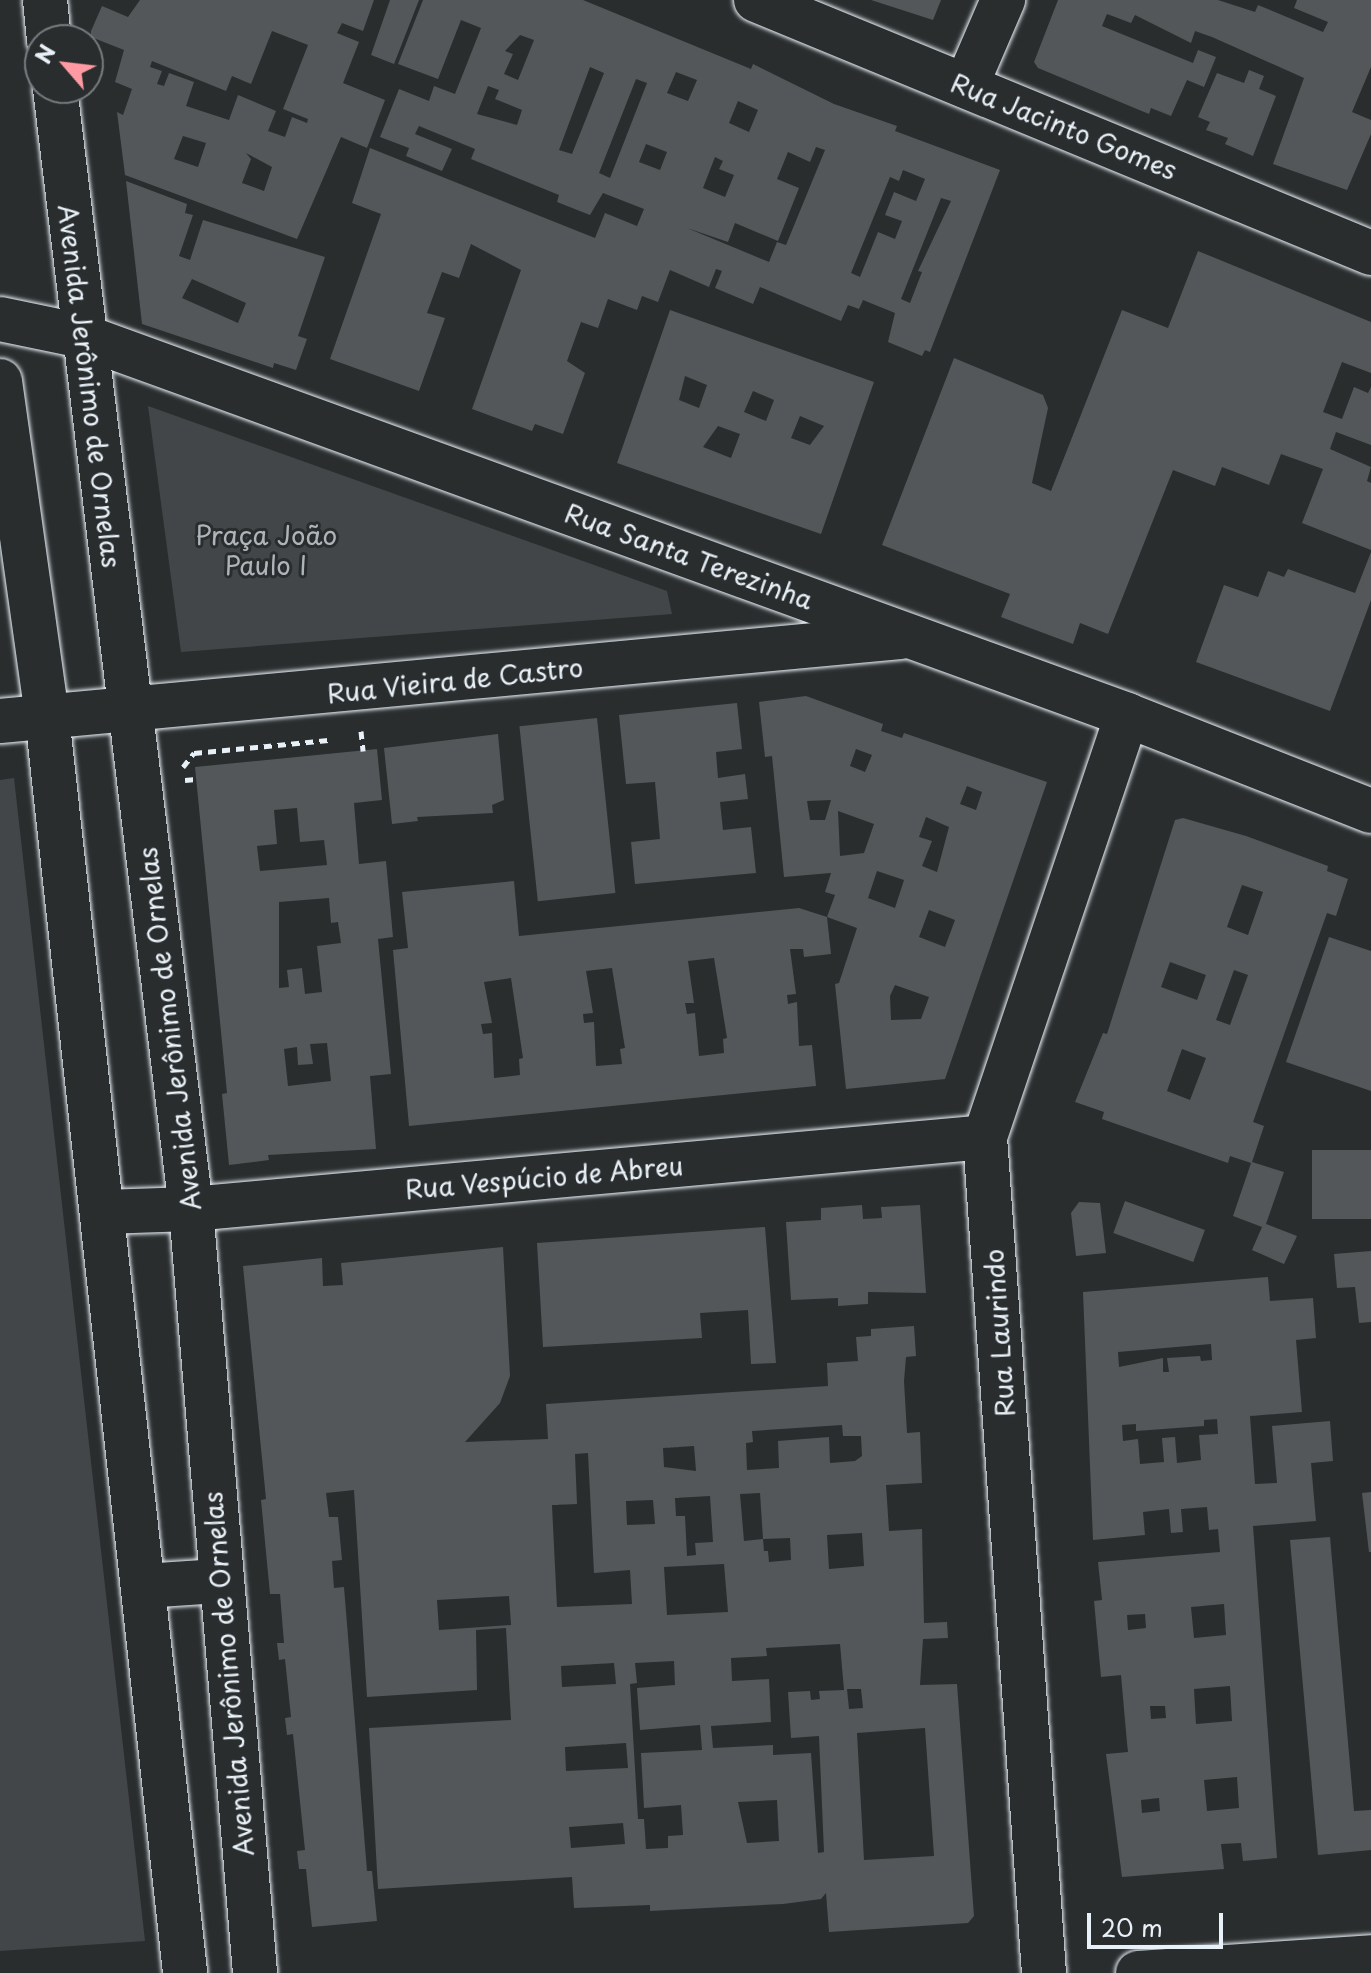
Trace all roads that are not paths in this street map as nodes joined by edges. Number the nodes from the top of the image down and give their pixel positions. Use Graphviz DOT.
graph roads {
  1 [pos="45,0"];
  2 [pos="756,0"];
  3 [pos="1003,0"];
  4 [pos="47,24"];
  5 [pos="966,86"];
  6 [pos="57,104"];
  7 [pos="1370,251"];
  8 [pos="0,319"];
  9 [pos="82,336"];
  10 [pos="0,381"];
  11 [pos="911,636"];
  12 [pos="132,712"];
  13 [pos="1127,715"];
  14 [pos="47,716"];
  15 [pos="0,721"];
  16 [pos="1371,811"];
  17 [pos="985,1137"];
  18 [pos="191,1209"];
  19 [pos="103,1212"];
  20 [pos="219,1581"];
  21 [pos="143,1586"];
  22 [pos="1371,1957"];
  23 [pos="185,1973"];
  24 [pos="255,1973"];
  25 [pos="1044,1973"];
  26 [pos="1138,1973"];
  1 -- 4 [label="street"];
  2 -- 5 [label="street, Rua Jacinto Gomes"];
  3 -- 5 [label="street"];
  5 -- 7 [label="street, Rua Jacinto Gomes"];
  6 -- 9 [label="street, Avenida Jerônimo de Ornelas"];
  8 -- 9 [label="street, Rua Santa Terezinha"];
  9 -- 11 [label="street, Rua Santa Terezinha"];
  9 -- 12 [label="street, Avenida Jerônimo de Ornelas"];
  10 -- 14 [label="street"];
  11 -- 12 [label="street, Rua Vieira de Castro"];
  11 -- 13 [label="street, Rua Santa Terezinha"];
  12 -- 14 [label="street, Rua Vieira de Castro"];
  12 -- 18 [label="street, Avenida Jerônimo de Ornelas"];
  13 -- 16 [label="street, Rua Santa Terezinha"];
  13 -- 17 [label="street, Rua Laurindo"];
  14 -- 15 [label="street, Rua Vieira de Castro"];
  14 -- 19 [label="street"];
  17 -- 18 [label="street, Rua Vespúcio de Abreu"];
  17 -- 25 [label="street, Rua Laurindo"];
  18 -- 19 [label="street, Rua Vespúcio de Abreu"];
  18 -- 20 [label="street, Avenida Jerônimo de Ornelas"];
  19 -- 21 [label="street"];
  20 -- 21 [label="street"];
  20 -- 24 [label="street, Avenida Jerônimo de Ornelas"];
  21 -- 23 [label="street"];
  22 -- 26 [label="street"];
}
